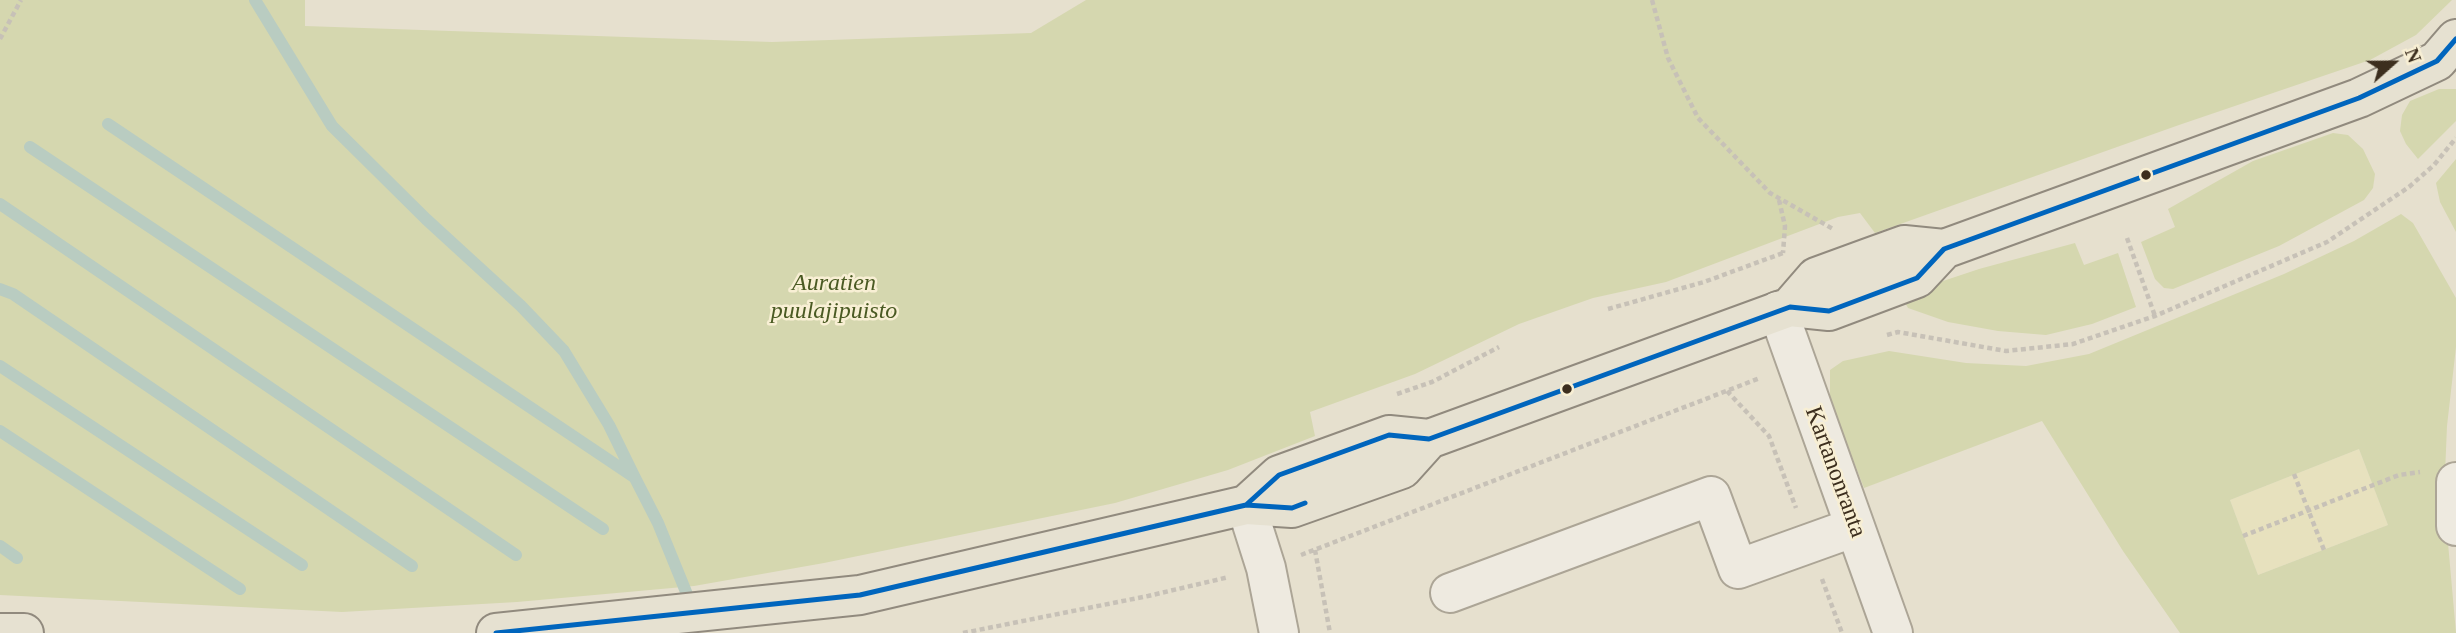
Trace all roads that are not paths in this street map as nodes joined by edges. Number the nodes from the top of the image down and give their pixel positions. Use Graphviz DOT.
graph roads {
  1 [pos="2456,39"];
  2 [pos="1784,309"];
  3 [pos="2440,477"];
  4 [pos="1246,505"];
  5 [pos="2456,526"];
  6 [pos="1855,527"];
  7 [pos="1450,593"];
  8 [pos="0,633"];
  9 [pos="24,633"];
  10 [pos="496,633"];
  11 [pos="1279,633"];
  12 [pos="1893,633"];
  1 -- 2 [label="main road"];
  2 -- 4 [label="main road"];
  2 -- 6 [label="street, Kartanonranta"];
  3 -- 5 [label="street"];
  4 -- 10 [label="main road"];
  4 -- 11 [label="street"];
  6 -- 7 [label="street"];
  6 -- 12 [label="street, Kartanonranta"];
  8 -- 9 [label="main road"];
}
